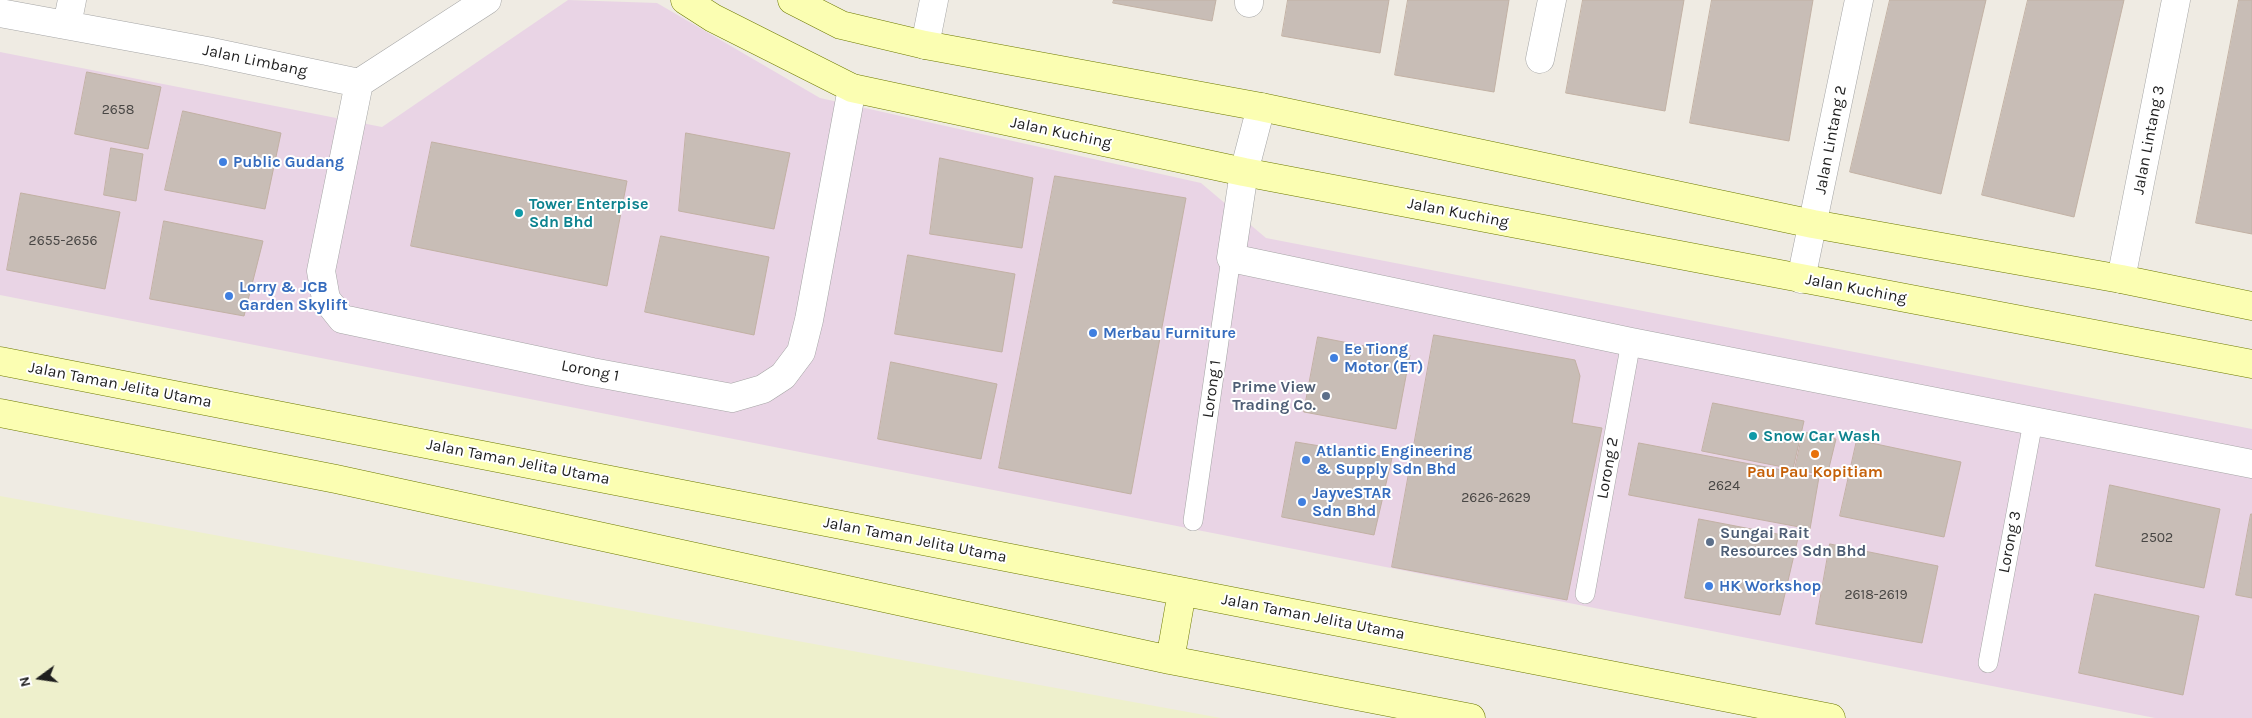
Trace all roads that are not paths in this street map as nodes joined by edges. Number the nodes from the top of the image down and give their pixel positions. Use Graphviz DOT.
graph roads {
  1 [pos="487,0"];
  2 [pos="684,0"];
  3 [pos="792,0"];
  4 [pos="934,0"];
  5 [pos="1552,0"];
  6 [pos="1859,0"];
  7 [pos="2176,0"];
  8 [pos="0,13"];
  9 [pos="70,13"];
  10 [pos="925,45"];
  11 [pos="1540,58"];
  12 [pos="359,83"];
  13 [pos="852,88"];
  14 [pos="1261,106"];
  15 [pos="1244,172"];
  16 [pos="1814,224"];
  17 [pos="1231,258"];
  18 [pos="1801,279"];
  19 [pos="2121,280"];
  20 [pos="2252,306"];
  21 [pos="1631,342"];
  22 [pos="0,361"];
  23 [pos="2252,364"];
  24 [pos="0,413"];
  25 [pos="2033,422"];
  26 [pos="2252,464"];
  27 [pos="1193,521"];
  28 [pos="1182,592"];
  29 [pos="1585,594"];
  30 [pos="1170,660"];
  31 [pos="1988,663"];
  32 [pos="1471,718"];
  33 [pos="1831,718"];
  1 -- 12 [label="street"];
  2 -- 13 [label="street, Jalan Kuching"];
  3 -- 10 [label="street"];
  4 -- 10 [label="street"];
  5 -- 11 [label="street"];
  6 -- 16 [label="street, Jalan Lintang 2"];
  7 -- 19 [label="street, Jalan Lintang 3"];
  8 -- 9 [label="street, Jalan Limbang"];
  9 -- 12 [label="street, Jalan Limbang"];
  10 -- 14 [label="street"];
  12 -- 13 [label="street, Lorong 1"];
  13 -- 15 [label="street, Jalan Kuching"];
  14 -- 15 [label="street"];
  14 -- 16 [label="street"];
  15 -- 17 [label="street"];
  15 -- 18 [label="street, Jalan Kuching"];
  16 -- 18 [label="street, Jalan Lintang 2"];
  16 -- 19 [label="street"];
  17 -- 21 [label="street"];
  17 -- 27 [label="lane, Lorong 1"];
  18 -- 23 [label="street, Jalan Kuching"];
  19 -- 20 [label="street"];
  21 -- 25 [label="street"];
  21 -- 29 [label="lane, Lorong 2"];
  22 -- 28 [label="street, Jalan Taman Jelita Utama"];
  24 -- 30 [label="street"];
  25 -- 26 [label="street"];
  25 -- 31 [label="lane, Lorong 3"];
  28 -- 30 [label="street"];
  28 -- 33 [label="street, Jalan Taman Jelita Utama"];
  30 -- 32 [label="street"];
}
